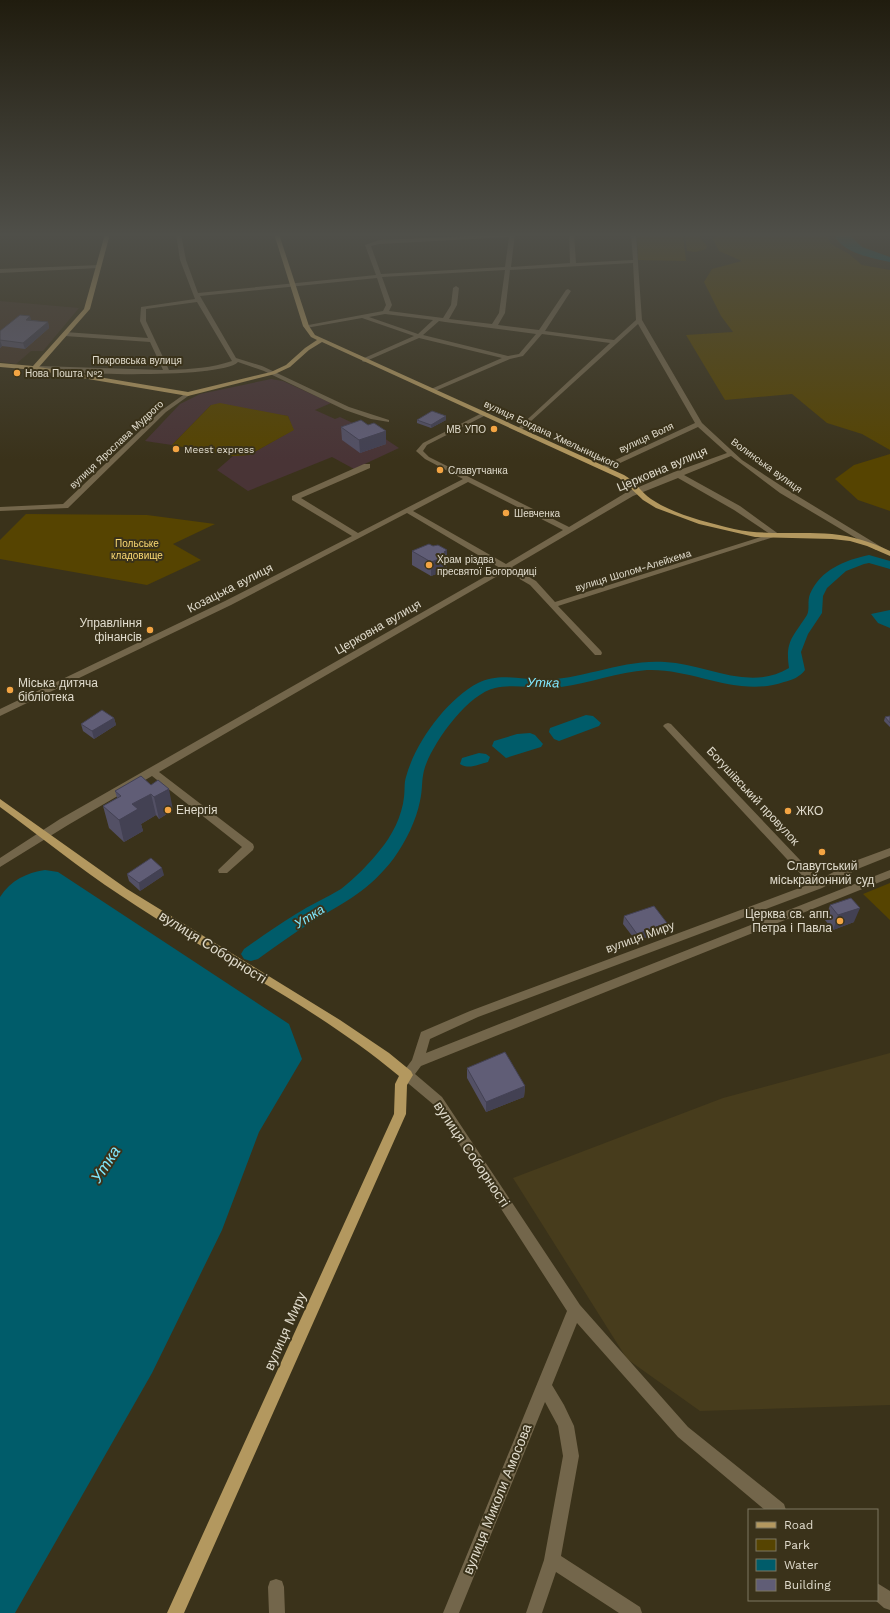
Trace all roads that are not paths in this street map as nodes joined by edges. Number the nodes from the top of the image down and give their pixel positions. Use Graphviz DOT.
graph roads {
  1 [pos="87,309"];
  2 [pos="143,309"];
  3 [pos="204,309"];
  4 [pos="301,309"];
  5 [pos="387,309"];
  6 [pos="451,309"];
  7 [pos="502,309"];
  8 [pos="556,309"];
  9 [pos="638,309"];
  10 [pos="385,312"];
  11 [pos="364,317"];
  12 [pos="438,319"];
  13 [pos="445,320"];
  14 [pos="639,320"];
  15 [pos="306,326"];
  16 [pos="494,326"];
  17 [pos="541,332"];
  18 [pos="65,334"];
  19 [pos="313,336"];
  20 [pos="419,336"];
  21 [pos="152,340"];
  22 [pos="321,340"];
  23 [pos="615,342"];
  24 [pos="328,344"];
  25 [pos="307,349"];
  26 [pos="234,358"];
  27 [pos="508,358"];
  28 [pos="364,360"];
  29 [pos="0,365"];
  30 [pos="35,368"];
  31 [pos="167,371"];
  32 [pos="273,374"];
  33 [pos="433,390"];
  34 [pos="188,394"];
  35 [pos="484,414"];
  36 [pos="387,421"];
  37 [pos="699,424"];
  38 [pos="519,430"];
  39 [pos="731,454"];
  40 [pos="367,466"];
  41 [pos="602,468"];
  42 [pos="677,474"];
  43 [pos="468,479"];
  44 [pos="637,491"];
  45 [pos="0,510"];
  46 [pos="408,511"];
  47 [pos="568,530"];
  48 [pos="776,535"];
  49 [pos="358,536"];
  50 [pos="881,549"];
  51 [pos="890,554"];
  52 [pos="507,567"];
  53 [pos="553,605"];
  54 [pos="598,653"];
  55 [pos="0,714"];
  56 [pos="668,726"];
  57 [pos="152,771"];
  58 [pos="0,802"];
  59 [pos="44,834"];
  60 [pos="890,852"];
  61 [pos="0,863"];
  62 [pos="223,870"];
  63 [pos="890,874"];
  64 [pos="818,885"];
  65 [pos="417,1062"];
  66 [pos="407,1075"];
  67 [pos="575,1310"];
  68 [pos="543,1385"];
  69 [pos="777,1509"];
  70 [pos="552,1560"];
  71 [pos="276,1587"];
  72 [pos="878,1592"];
  73 [pos="890,1602"];
  74 [pos="175,1613"];
  75 [pos="277,1613"];
  76 [pos="451,1613"];
  77 [pos="534,1613"];
  78 [pos="634,1613"];
  1 -- 18 [label="main road"];
  2 -- 21 [label="street"];
  3 -- 26 [label="street"];
  4 -- 15 [label="main road, вулиця Богдана Хмельницького"];
  5 -- 10 [label="street"];
  6 -- 13 [label="street"];
  7 -- 16 [label="street"];
  8 -- 17 [label="street"];
  9 -- 14 [label="street, Волинська вулиця"];
  10 -- 11 [label="street"];
  10 -- 12 [label="street"];
  11 -- 15 [label="street"];
  11 -- 20 [label="street"];
  12 -- 13 [label="street"];
  12 -- 20 [label="street"];
  13 -- 16 [label="street"];
  14 -- 23 [label="street"];
  14 -- 37 [label="street, Волинська вулиця"];
  15 -- 19 [label="main road, вулиця Богдана Хмельницького"];
  16 -- 17 [label="street"];
  17 -- 23 [label="street"];
  17 -- 27 [label="street"];
  18 -- 21 [label="street"];
  18 -- 30 [label="main road"];
  19 -- 22 [label="main road, вулиця Богдана Хмельницького"];
  19 -- 25 [label="main road, вулиця Ярослава Мудрого"];
  20 -- 27 [label="street"];
  20 -- 28 [label="street"];
  21 -- 31 [label="street"];
  22 -- 24 [label="main road, вулиця Богдана Хмельницького"];
  22 -- 25 [label="main road, вулиця Ярослава Мудрого"];
  23 -- 38 [label="street"];
  24 -- 25 [label="main road, вулиця Ярослава Мудрого"];
  24 -- 28 [label="main road, вулиця Богдана Хмельницького"];
  25 -- 32 [label="main road, вулиця Ярослава Мудрого"];
  26 -- 31 [label="street, Покровська вулиця"];
  26 -- 32 [label="street"];
  27 -- 33 [label="street"];
  28 -- 33 [label="main road, вулиця Богдана Хмельницького"];
  29 -- 30 [label="main road, Покровська вулиця"];
  30 -- 31 [label="street, Покровська вулиця"];
  30 -- 34 [label="main road, Покровська вулиця"];
  32 -- 34 [label="main road, вулиця Ярослава Мудрого"];
  32 -- 36 [label="street"];
  33 -- 35 [label="main road, вулиця Богдана Хмельницького"];
  34 -- 45 [label="street, вулиця Ярослава Мудрого"];
  35 -- 38 [label="main road, вулиця Богдана Хмельницького"];
  35 -- 43 [label="street"];
  37 -- 39 [label="street, Волинська вулиця"];
  37 -- 41 [label="street, вулиця Воля"];
  38 -- 41 [label="main road, вулиця Богдана Хмельницького"];
  39 -- 42 [label="street, Церковна вулиця"];
  39 -- 50 [label="street, Волинська вулиця"];
  40 -- 49 [label="street"];
  41 -- 44 [label="main road, вулиця Богдана Хмельницького"];
  42 -- 44 [label="street, Церковна вулиця"];
  42 -- 48 [label="street"];
  43 -- 46 [label="street, Козацька вулиця"];
  43 -- 47 [label="street"];
  44 -- 47 [label="street, Церковна вулиця"];
  44 -- 48 [label="main road, вулиця Богдана Хмельницького"];
  46 -- 49 [label="street, Козацька вулиця"];
  46 -- 52 [label="street"];
  47 -- 52 [label="street, Церковна вулиця"];
  48 -- 50 [label="main road, вулиця Богдана Хмельницького"];
  48 -- 53 [label="street, вулиця Шолом-Алейхема"];
  49 -- 55 [label="street, Козацька вулиця"];
  50 -- 51 [label="main road, вулиця Богдана Хмельницького"];
  52 -- 53 [label="street"];
  52 -- 57 [label="street, Церковна вулиця"];
  53 -- 54 [label="street"];
  56 -- 64 [label="street, Богушівський провулок"];
  57 -- 59 [label="street, Церковна вулиця"];
  57 -- 62 [label="street"];
  58 -- 59 [label="main road, вулиця Соборності"];
  59 -- 61 [label="street, Церковна вулиця"];
  59 -- 66 [label="main road, вулиця Соборності"];
  60 -- 64 [label="street, вулиця Миру"];
  63 -- 65 [label="street"];
  64 -- 65 [label="street, вулиця Миру"];
  65 -- 66 [label="street, вулиця Миру"];
  66 -- 67 [label="street, вулиця Соборності"];
  66 -- 74 [label="main road, вулиця Миру"];
  67 -- 68 [label="street, вулиця Миколи Амосова"];
  67 -- 69 [label="street, вулиця Соборності"];
  68 -- 70 [label="street"];
  68 -- 76 [label="street, вулиця Миколи Амосова"];
  70 -- 77 [label="street"];
  70 -- 78 [label="street"];
  71 -- 75 [label="street"];
  72 -- 73 [label="street"];
}
